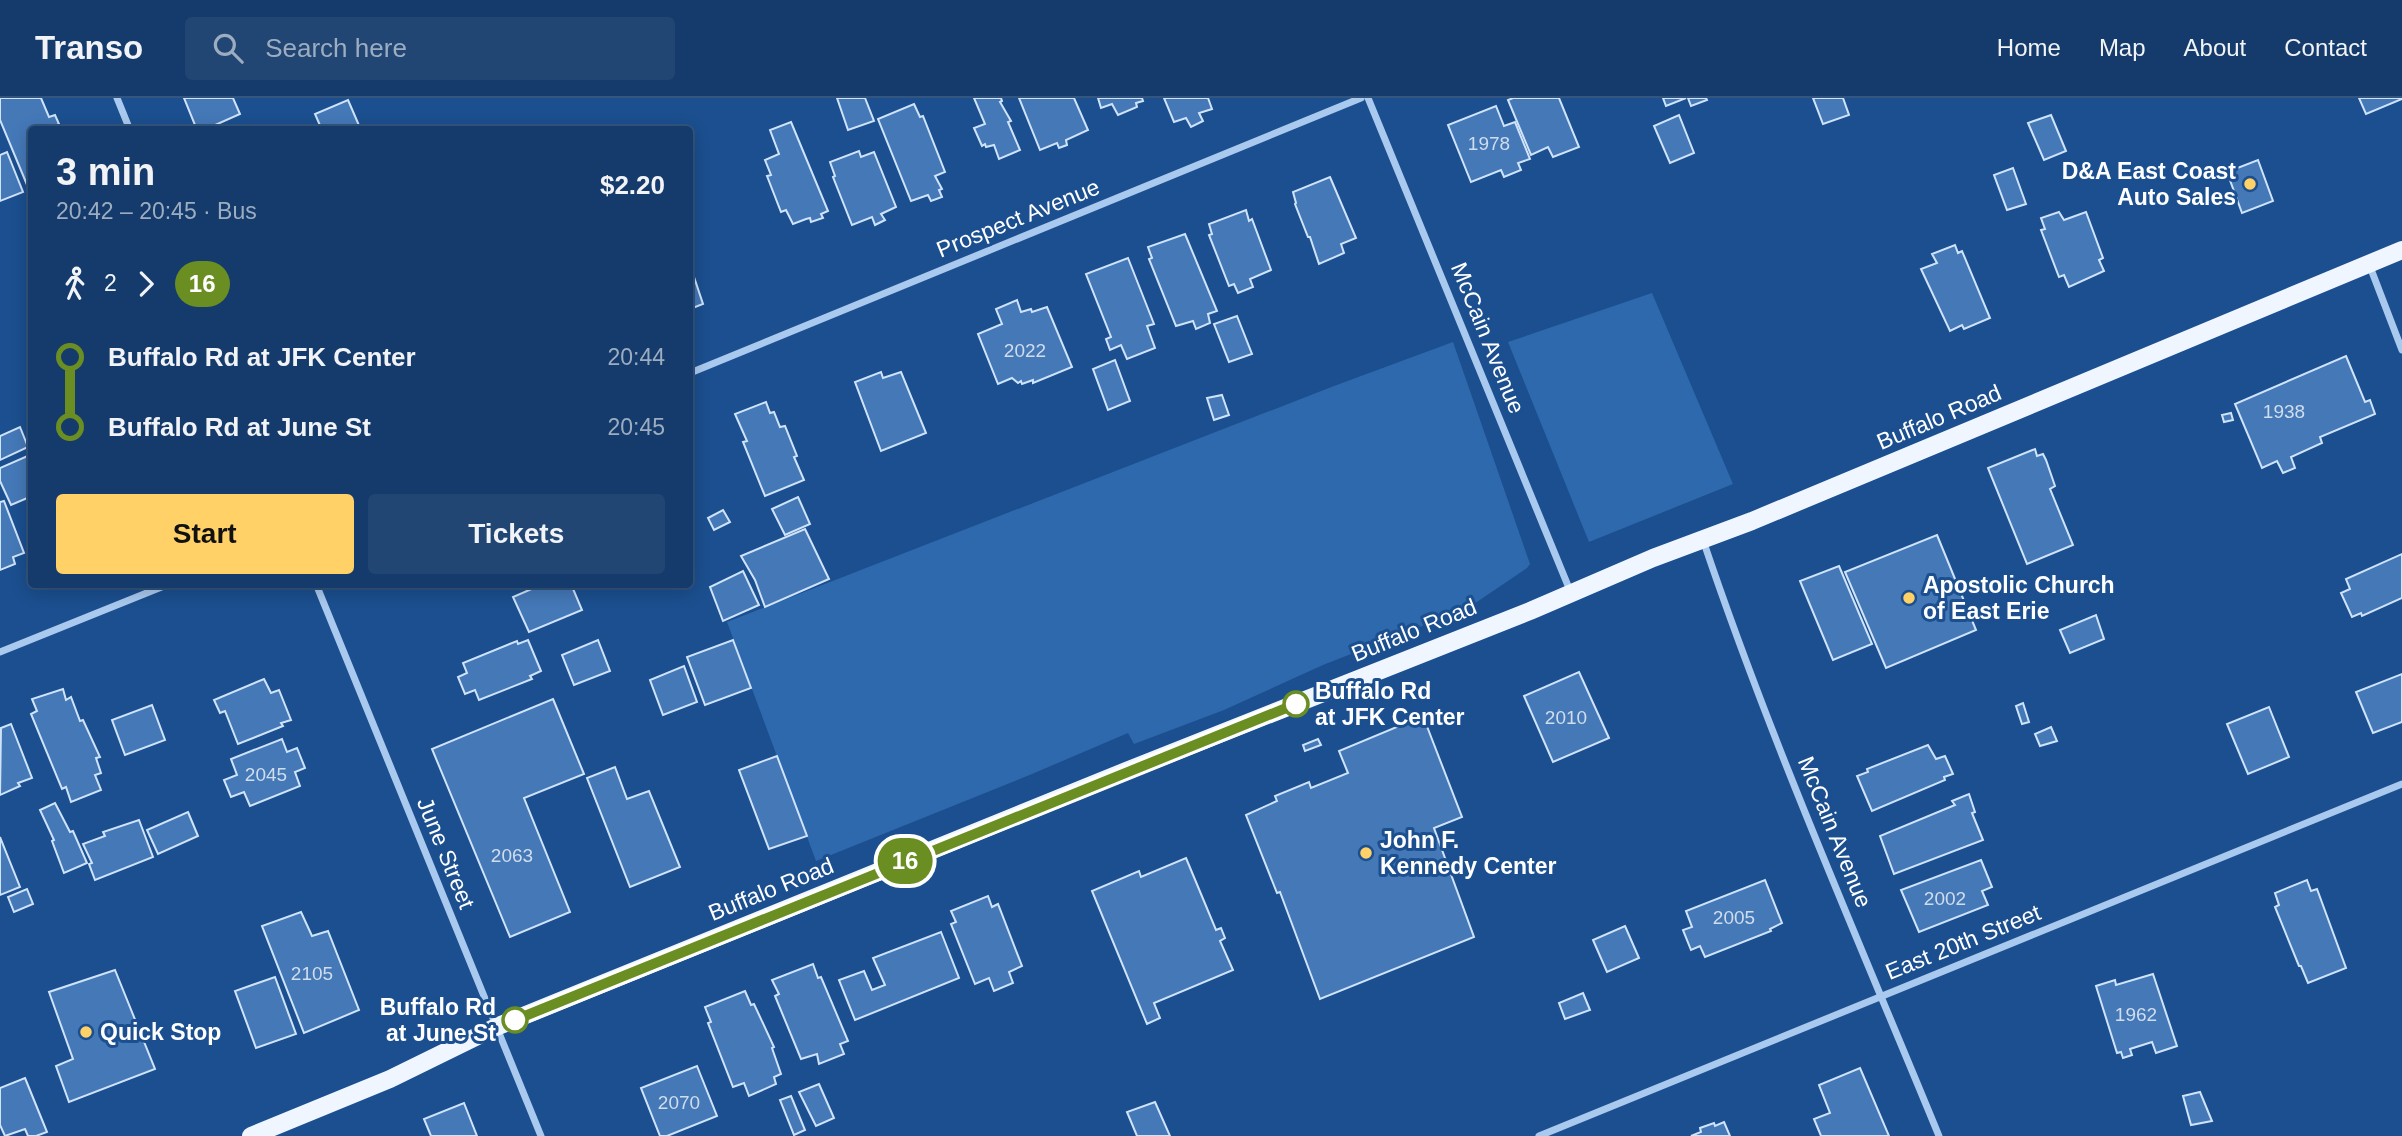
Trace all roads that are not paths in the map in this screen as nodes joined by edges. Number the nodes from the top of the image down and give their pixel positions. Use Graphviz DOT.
graph roads {
  1 [pos="117,98"];
  2 [pos="1361,98"];
  3 [pos="1368,98"];
  4 [pos="128,126"];
  5 [pos="2402,250"];
  6 [pos="2369,263"];
  7 [pos="2402,350"];
  8 [pos="693,372"];
  9 [pos="1702,540"];
  10 [pos="159,588"];
  11 [pos="318,588"];
  12 [pos="1572,593"];
  13 [pos="0,652"];
  14 [pos="2402,784"];
  15 [pos="1881,996"];
  16 [pos="496,1027"];
  17 [pos="251,1136"];
  18 [pos="541,1136"];
  19 [pos="1539,1136"];
  20 [pos="1939,1136"];
  1 -- 4 [label="street"];
  2 -- 8 [label="street, Prospect Avenue"];
  3 -- 12 [label="street, McCain Avenue"];
  5 -- 6 [label="main road, Buffalo Road"];
  6 -- 7 [label="street"];
  6 -- 9 [label="main road, Buffalo Road"];
  9 -- 12 [label="main road, Buffalo Road"];
  9 -- 15 [label="street, McCain Avenue"];
  10 -- 13 [label="street"];
  11 -- 16 [label="street, June Street"];
  12 -- 16 [label="main road, Buffalo Road"];
  14 -- 15 [label="street, East 20th Street"];
  15 -- 19 [label="street, East 20th Street"];
  15 -- 20 [label="street, McCain Avenue"];
  16 -- 17 [label="main road, Buffalo Road"];
  16 -- 18 [label="street, June Street"];
}
